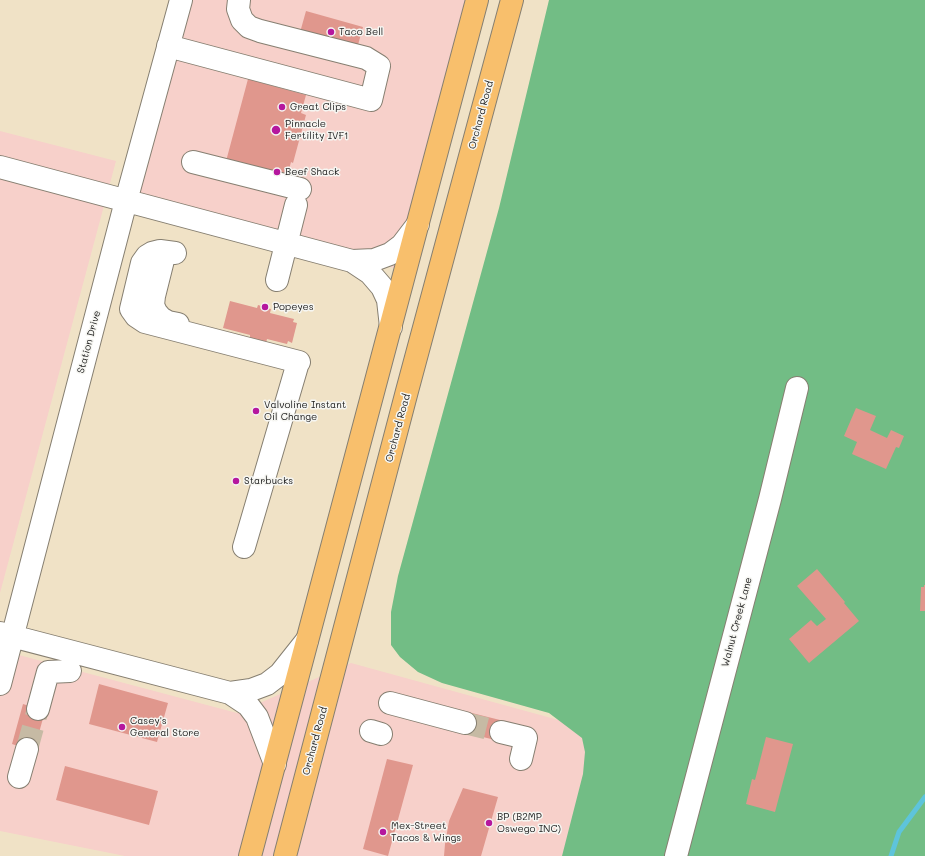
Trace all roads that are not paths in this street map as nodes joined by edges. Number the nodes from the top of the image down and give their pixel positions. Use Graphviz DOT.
graph roads {
  1 [pos="181,0"];
  2 [pos="239,0"];
  3 [pos="477,0"];
  4 [pos="512,0"];
  5 [pos="168,46"];
  6 [pos="194,162"];
  7 [pos="0,167"];
  8 [pos="126,201"];
  9 [pos="419,223"];
  10 [pos="287,244"];
  11 [pos="352,261"];
  12 [pos="277,280"];
  13 [pos="391,328"];
  14 [pos="299,361"];
  15 [pos="796,388"];
  16 [pos="244,547"];
  17 [pos="6,634"];
  18 [pos="307,640"];
  19 [pos="70,672"];
  20 [pos="0,684"];
  21 [pos="230,692"];
  22 [pos="390,703"];
  23 [pos="38,709"];
  24 [pos="465,723"];
  25 [pos="501,732"];
  26 [pos="27,748"];
  27 [pos="521,759"];
  28 [pos="274,764"];
  29 [pos="19,778"];
  30 [pos="250,856"];
  31 [pos="285,856"];
  32 [pos="676,856"];
  1 -- 5 [label="street, Station Drive"];
  2 -- 5 [label="street"];
  3 -- 9 [label="main road"];
  4 -- 31 [label="main road, Orchard Road"];
  5 -- 8 [label="street, Station Drive"];
  6 -- 10 [label="street"];
  7 -- 8 [label="street"];
  8 -- 10 [label="street"];
  8 -- 17 [label="street, Station Drive"];
  9 -- 11 [label="street"];
  9 -- 13 [label="main road"];
  10 -- 11 [label="street"];
  10 -- 12 [label="street"];
  11 -- 13 [label="street"];
  13 -- 18 [label="main road"];
  14 -- 14 [label="street"];
  14 -- 16 [label="street"];
  15 -- 32 [label="street, Walnut Creek Lane"];
  17 -- 20 [label="street, Station Drive"];
  17 -- 21 [label="street"];
  18 -- 21 [label="street"];
  18 -- 28 [label="main road"];
  19 -- 23 [label="street"];
  21 -- 28 [label="street"];
  22 -- 24 [label="street"];
  25 -- 27 [label="street"];
  26 -- 29 [label="street"];
  28 -- 30 [label="main road"];
}
